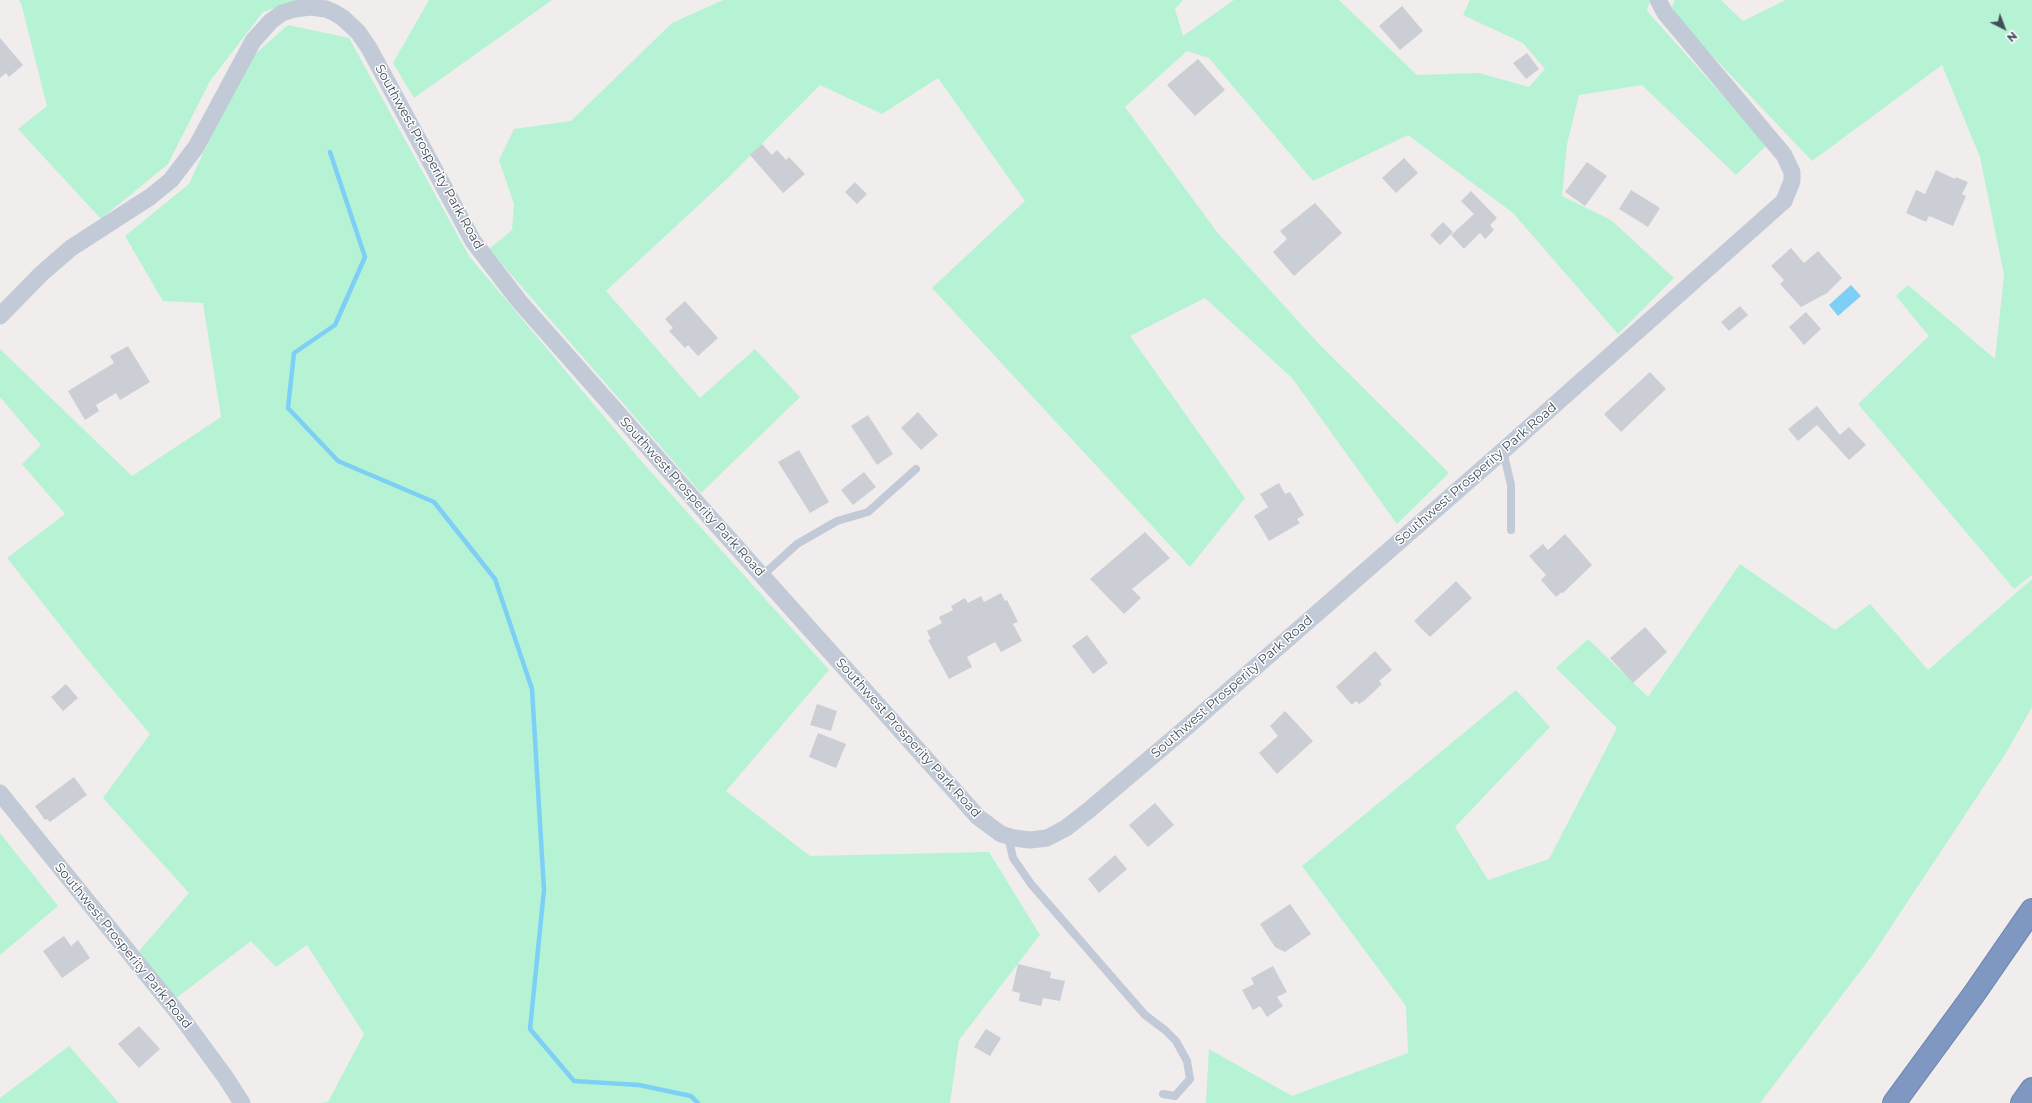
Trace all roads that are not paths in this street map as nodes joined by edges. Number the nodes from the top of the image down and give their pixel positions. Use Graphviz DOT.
graph roads {
  1 [pos="1658,0"];
  2 [pos="0,316"];
  3 [pos="1503,451"];
  4 [pos="916,469"];
  5 [pos="1512,530"];
  6 [pos="762,576"];
  7 [pos="0,793"];
  8 [pos="1008,836"];
  9 [pos="2032,910"];
  10 [pos="2032,1089"];
  11 [pos="1163,1094"];
  12 [pos="242,1103"];
  13 [pos="1894,1103"];
  14 [pos="2022,1103"];
  1 -- 3 [label="street, Southwest Prosperity Park Road"];
  2 -- 6 [label="street, Southwest Prosperity Park Road"];
  3 -- 5 [label="lane"];
  3 -- 8 [label="street, Southwest Prosperity Park Road"];
  4 -- 6 [label="lane"];
  6 -- 8 [label="street, Southwest Prosperity Park Road"];
  7 -- 12 [label="street, Southwest Prosperity Park Road"];
  8 -- 11 [label="lane"];
  9 -- 13 [label="highway"];
  10 -- 14 [label="highway"];
}
